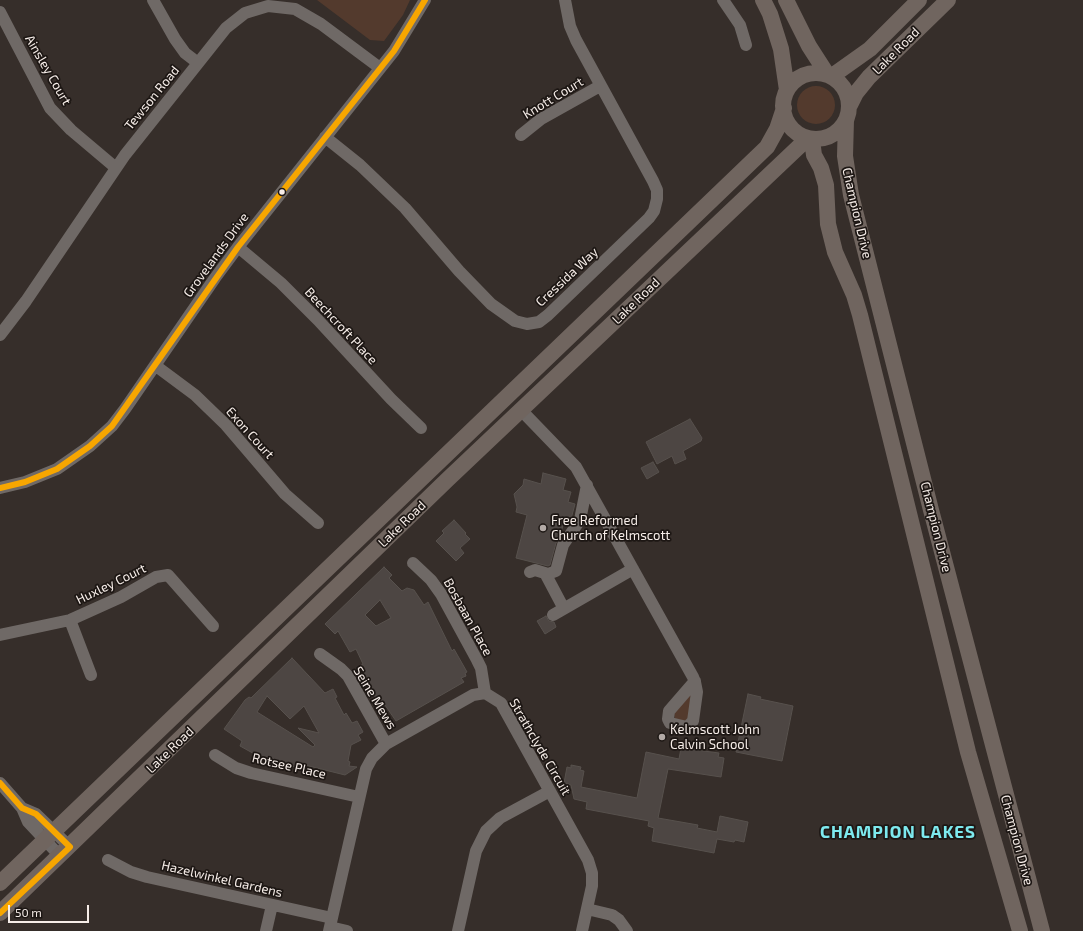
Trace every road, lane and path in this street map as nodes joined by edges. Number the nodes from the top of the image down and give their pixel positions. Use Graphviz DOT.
graph roads {
  1 [pos="153,0"];
  2 [pos="425,0"];
  3 [pos="565,0"];
  4 [pos="723,0"];
  5 [pos="763,0"];
  6 [pos="786,0"];
  7 [pos="919,0"];
  8 [pos="948,0"];
  9 [pos="0,12"];
  10 [pos="746,45"];
  11 [pos="198,63"];
  12 [pos="380,68"];
  13 [pos="830,75"];
  14 [pos="600,86"];
  15 [pos="787,90"];
  16 [pos="784,108"];
  17 [pos="848,113"];
  18 [pos="521,134"];
  19 [pos="325,137"];
  20 [pos="810,140"];
  21 [pos="116,168"];
  22 [pos="238,247"];
  23 [pos="0,335"];
  24 [pos="156,366"];
  25 [pos="507,395"];
  26 [pos="521,410"];
  27 [pos="421,428"];
  28 [pos="587,485"];
  29 [pos="0,488"];
  30 [pos="318,523"];
  31 [pos="412,563"];
  32 [pos="633,568"];
  33 [pos="530,572"];
  34 [pos="545,574"];
  35 [pos="563,607"];
  36 [pos="553,614"];
  37 [pos="70,620"];
  38 [pos="213,626"];
  39 [pos="0,635"];
  40 [pos="320,654"];
  41 [pos="91,675"];
  42 [pos="695,680"];
  43 [pos="485,693"];
  44 [pos="386,744"];
  45 [pos="215,755"];
  46 [pos="0,783"];
  47 [pos="550,791"];
  48 [pos="359,797"];
  49 [pos="50,836"];
  50 [pos="64,852"];
  51 [pos="108,860"];
  52 [pos="0,883"];
  53 [pos="272,905"];
  54 [pos="587,909"];
  55 [pos="0,913"];
  56 [pos="330,926"];
  57 [pos="266,931"];
  58 [pos="347,931"];
  59 [pos="458,931"];
  60 [pos="582,931"];
  61 [pos="627,931"];
  62 [pos="1020,931"];
  63 [pos="1042,931"];
  1 -- 11 [label="street"];
  2 -- 12 [label="street, Grovelands Drive"];
  3 -- 14 [label="street, Cressida Way"];
  4 -- 10 [label="street"];
  5 -- 15 [label="main road"];
  6 -- 13 [label="main road"];
  7 -- 13 [label="main road, Lake Road"];
  8 -- 17 [label="main road, Lake Road"];
  9 -- 21 [label="street, Ainsley Court"];
  11 -- 12 [label="street, Tewson Road"];
  11 -- 21 [label="street, Tewson Road"];
  12 -- 19 [label="street, Grovelands Drive"];
  13 -- 15 [label="main road"];
  13 -- 17 [label="main road"];
  14 -- 18 [label="street, Knott Court"];
  14 -- 19 [label="street, Cressida Way"];
  15 -- 16 [label="main road"];
  16 -- 20 [label="main road"];
  16 -- 25 [label="main road, Lake Road"];
  17 -- 20 [label="main road"];
  17 -- 63 [label="main road, Champion Drive"];
  19 -- 22 [label="street, Grovelands Drive"];
  20 -- 26 [label="main road, Lake Road"];
  20 -- 62 [label="main road, Champion Drive"];
  21 -- 23 [label="street, Tewson Road"];
  22 -- 24 [label="street, Grovelands Drive"];
  22 -- 27 [label="street, Beechcroft Place"];
  24 -- 29 [label="street, Grovelands Drive"];
  24 -- 30 [label="street, Exon Court"];
  25 -- 26 [label="main road"];
  25 -- 49 [label="main road, Lake Road"];
  26 -- 28 [label="street"];
  26 -- 50 [label="main road, Lake Road"];
  28 -- 32 [label="street"];
  28 -- 34 [label="street"];
  31 -- 43 [label="street, Bosbaan Place"];
  32 -- 35 [label="street"];
  32 -- 42 [label="street"];
  33 -- 34 [label="street"];
  34 -- 35 [label="street"];
  35 -- 36 [label="street"];
  37 -- 38 [label="street, Huxley Court"];
  37 -- 39 [label="street, Huxley Court"];
  37 -- 41 [label="street"];
  40 -- 44 [label="street, Seine Mews"];
  43 -- 44 [label="street"];
  43 -- 47 [label="street, Strathclyde Circuit"];
  44 -- 48 [label="street"];
  45 -- 48 [label="street, Rotsee Place"];
  46 -- 49 [label="street"];
  47 -- 54 [label="street, Strathclyde Circuit"];
  47 -- 59 [label="street"];
  48 -- 56 [label="street"];
  49 -- 50 [label="street"];
  49 -- 52 [label="main road, Lake Road"];
  50 -- 55 [label="main road, Lake Road"];
  51 -- 53 [label="street, Hazelwinkel Gardens"];
  53 -- 56 [label="street, Hazelwinkel Gardens"];
  53 -- 57 [label="street"];
  54 -- 60 [label="street, Strathclyde Circuit"];
  54 -- 61 [label="street"];
  56 -- 58 [label="street, Hazelwinkel Gardens"];
}
